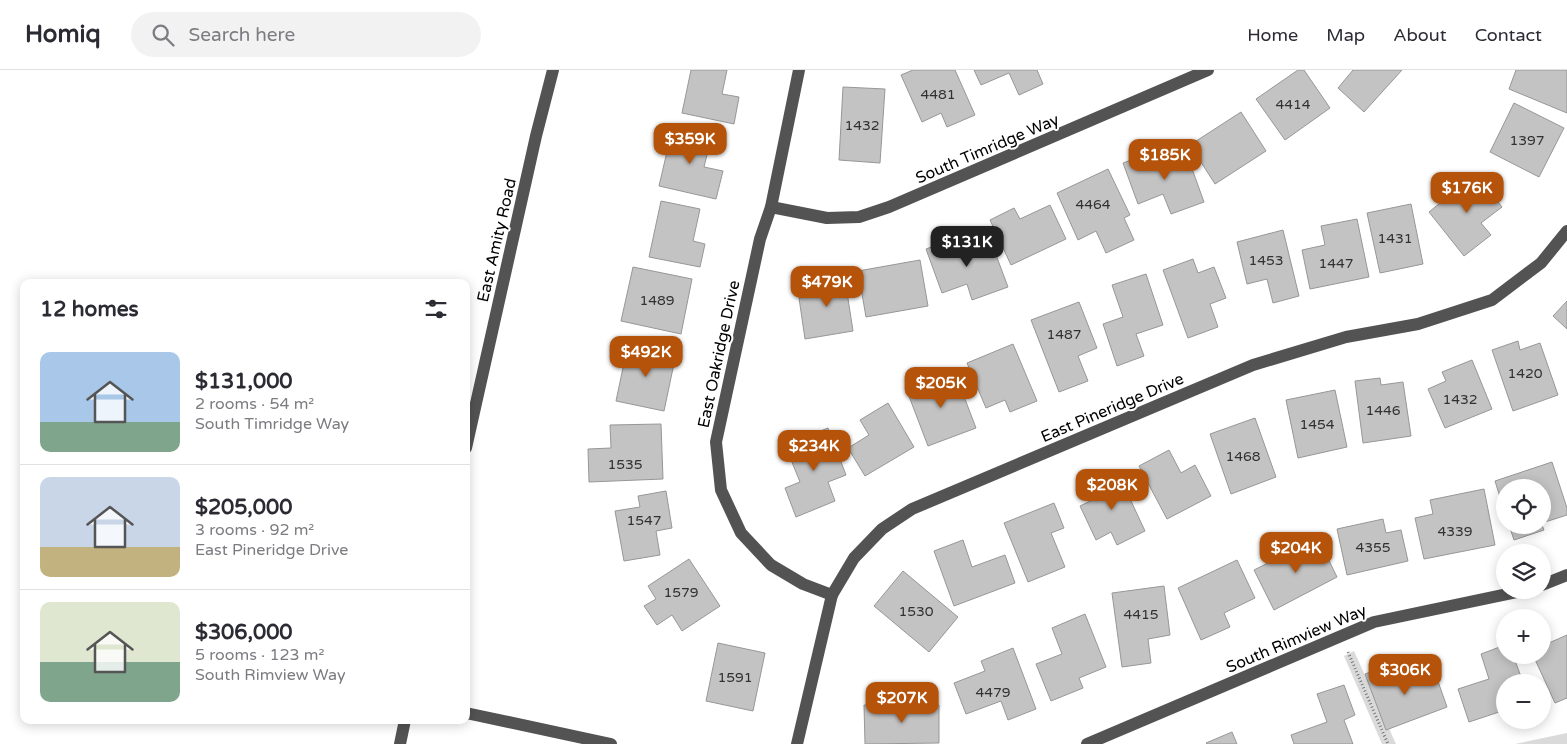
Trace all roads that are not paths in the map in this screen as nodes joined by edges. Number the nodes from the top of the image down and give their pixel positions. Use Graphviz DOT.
graph roads {
  1 [pos="553,70"];
  2 [pos="799,70"];
  3 [pos="1208,70"];
  4 [pos="771,207"];
  5 [pos="1567,231"];
  6 [pos="470,430"];
  7 [pos="1567,575"];
  8 [pos="1551,581"];
  9 [pos="832,594"];
  10 [pos="1496,596"];
  11 [pos="470,714"];
  12 [pos="404,724"];
  13 [pos="400,744"];
  14 [pos="611,744"];
  15 [pos="796,744"];
  16 [pos="1087,744"];
  1 -- 6 [label="street, East Amity Road"];
  2 -- 4 [label="street, East Oakridge Drive"];
  3 -- 4 [label="street, South Timridge Way"];
  4 -- 9 [label="street, East Oakridge Drive"];
  5 -- 9 [label="street, East Pineridge Drive"];
  7 -- 8 [label="street"];
  9 -- 15 [label="street, East Pineridge Drive"];
  10 -- 16 [label="street, South Rimview Way"];
  11 -- 14 [label="street"];
  12 -- 13 [label="street"];
}
